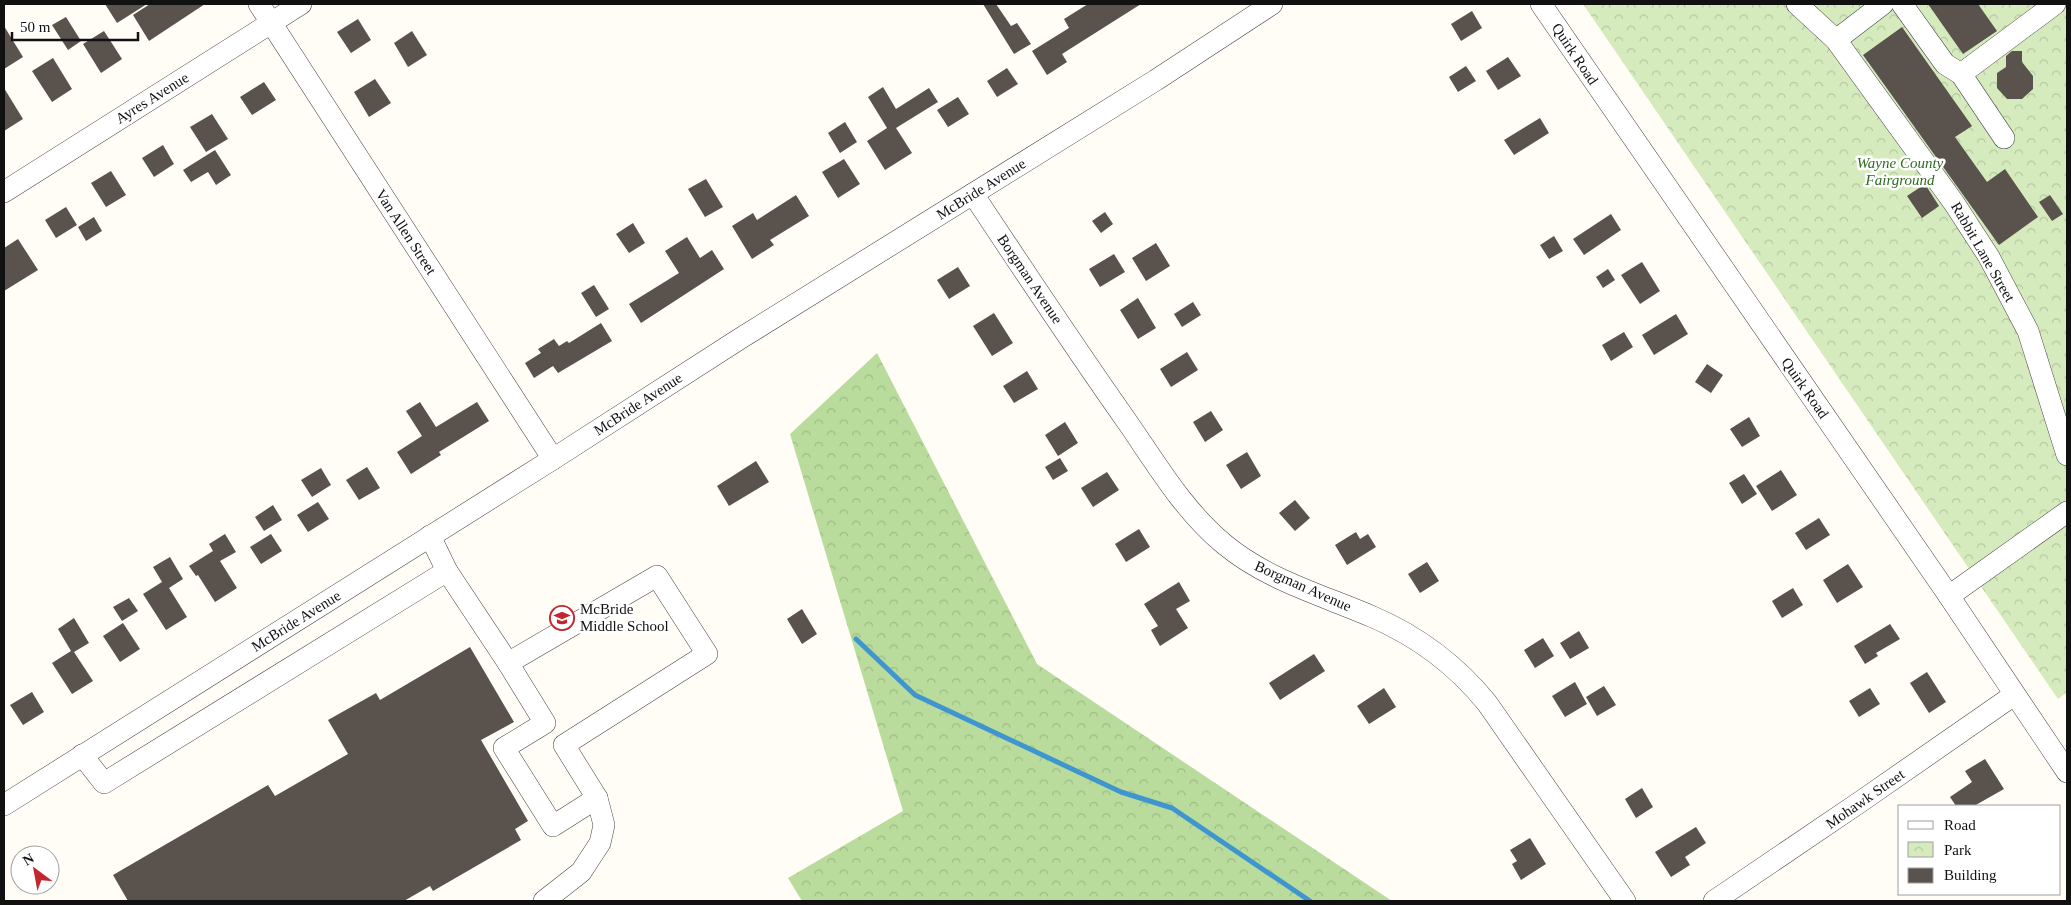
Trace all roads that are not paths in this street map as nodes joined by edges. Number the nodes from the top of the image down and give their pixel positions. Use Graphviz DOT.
graph roads {
  1 [pos="259,4"];
  2 [pos="301,4"];
  3 [pos="1272,4"];
  4 [pos="1541,4"];
  5 [pos="1797,4"];
  6 [pos="1883,4"];
  7 [pos="1902,4"];
  8 [pos="2055,4"];
  9 [pos="271,23"];
  10 [pos="1836,40"];
  11 [pos="1961,74"];
  12 [pos="2004,138"];
  13 [pos="4,192"];
  14 [pos="973,194"];
  15 [pos="2067,456"];
  16 [pos="552,459"];
  17 [pos="2067,512"];
  18 [pos="430,536"];
  19 [pos="447,572"];
  20 [pos="1949,596"];
  21 [pos="508,663"];
  22 [pos="2014,695"];
  23 [pos="82,755"];
  24 [pos="2067,772"];
  25 [pos="597,798"];
  26 [pos="4,805"];
  27 [pos="544,901"];
  28 [pos="1625,901"];
  29 [pos="1714,901"];
  1 -- 9 [label="street, Van Allen Street"];
  2 -- 9 [label="street, Ayres Avenue"];
  3 -- 14 [label="street, McBride Avenue"];
  4 -- 20 [label="street, Quirk Road"];
  5 -- 10 [label="street, Rabbit Lane Street"];
  6 -- 10 [label="street"];
  7 -- 11 [label="street"];
  8 -- 11 [label="street"];
  9 -- 13 [label="street, Ayres Avenue"];
  9 -- 16 [label="street, Van Allen Street"];
  10 -- 15 [label="street, Rabbit Lane Street"];
  11 -- 12 [label="street"];
  14 -- 16 [label="street, McBride Avenue"];
  14 -- 28 [label="street, Borgman Avenue"];
  16 -- 18 [label="street, McBride Avenue"];
  17 -- 20 [label="street"];
  18 -- 19 [label="street"];
  18 -- 23 [label="street, McBride Avenue"];
  19 -- 21 [label="street"];
  19 -- 23 [label="street"];
  20 -- 22 [label="street, Quirk Road"];
  21 -- 25 [label="street"];
  21 -- 25 [label="street"];
  22 -- 24 [label="street, Quirk Road"];
  22 -- 29 [label="street, Mohawk Street"];
  23 -- 26 [label="street, McBride Avenue"];
  25 -- 27 [label="street"];
}
